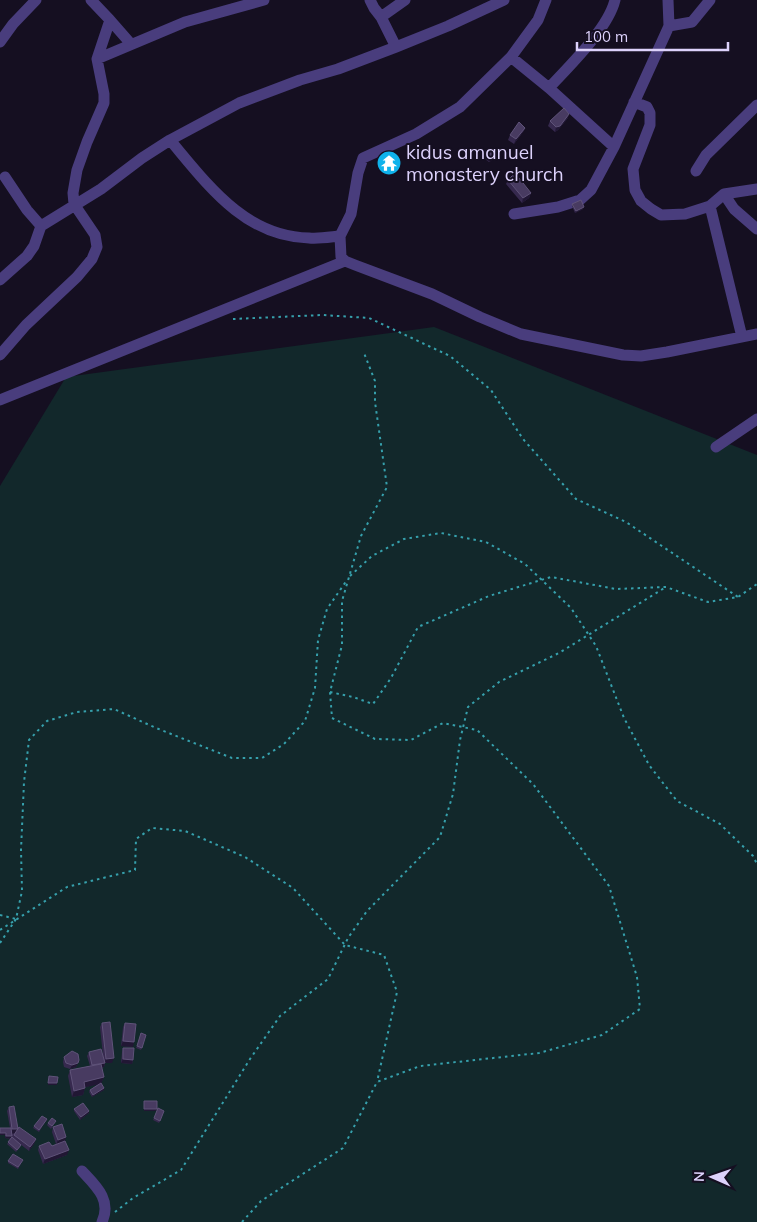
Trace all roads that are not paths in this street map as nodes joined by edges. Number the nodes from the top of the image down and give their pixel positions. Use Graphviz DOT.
graph roads {
  1 [pos="36,0"];
  2 [pos="91,0"];
  3 [pos="264,0"];
  4 [pos="370,0"];
  5 [pos="404,0"];
  6 [pos="504,0"];
  7 [pos="546,0"];
  8 [pos="615,0"];
  9 [pos="668,0"];
  10 [pos="710,0"];
  11 [pos="381,17"];
  12 [pos="110,20"];
  13 [pos="669,26"];
  14 [pos="0,42"];
  15 [pos="131,44"];
  16 [pos="396,48"];
  17 [pos="511,57"];
  18 [pos="96,59"];
  19 [pos="549,88"];
  20 [pos="634,102"];
  21 [pos="757,105"];
  22 [pos="170,140"];
  23 [pos="614,147"];
  24 [pos="696,171"];
  25 [pos="5,177"];
  26 [pos="757,189"];
  27 [pos="724,194"];
  28 [pos="74,204"];
  29 [pos="710,206"];
  30 [pos="514,214"];
  31 [pos="41,226"];
  32 [pos="757,229"];
  33 [pos="341,248"];
  34 [pos="0,280"];
  35 [pos="757,334"];
  36 [pos="742,337"];
  37 [pos="0,355"];
  38 [pos="0,400"];
  39 [pos="757,419"];
  40 [pos="716,447"];
  41 [pos="82,1171"];
  42 [pos="102,1221"];
  1 -- 14 [label="street"];
  2 -- 12 [label="street"];
  3 -- 15 [label="street"];
  4 -- 11 [label="street"];
  5 -- 11 [label="street"];
  6 -- 16 [label="street"];
  7 -- 17 [label="street"];
  8 -- 19 [label="street"];
  9 -- 13 [label="street"];
  10 -- 13 [label="street"];
  11 -- 16 [label="street"];
  12 -- 15 [label="street"];
  12 -- 18 [label="street"];
  13 -- 20 [label="street"];
  15 -- 18 [label="street"];
  16 -- 22 [label="street"];
  17 -- 19 [label="street"];
  17 -- 33 [label="street"];
  18 -- 28 [label="street"];
  19 -- 23 [label="street"];
  20 -- 23 [label="street"];
  20 -- 29 [label="street"];
  21 -- 24 [label="street"];
  22 -- 28 [label="street"];
  22 -- 33 [label="street"];
  23 -- 30 [label="street"];
  25 -- 31 [label="street"];
  26 -- 27 [label="street"];
  27 -- 29 [label="street"];
  27 -- 32 [label="street"];
  28 -- 31 [label="street"];
  28 -- 37 [label="street"];
  29 -- 36 [label="street"];
  31 -- 34 [label="street"];
  33 -- 36 [label="street"];
  33 -- 38 [label="street"];
  35 -- 36 [label="street"];
  39 -- 40 [label="street"];
  41 -- 42 [label="street"];
}
